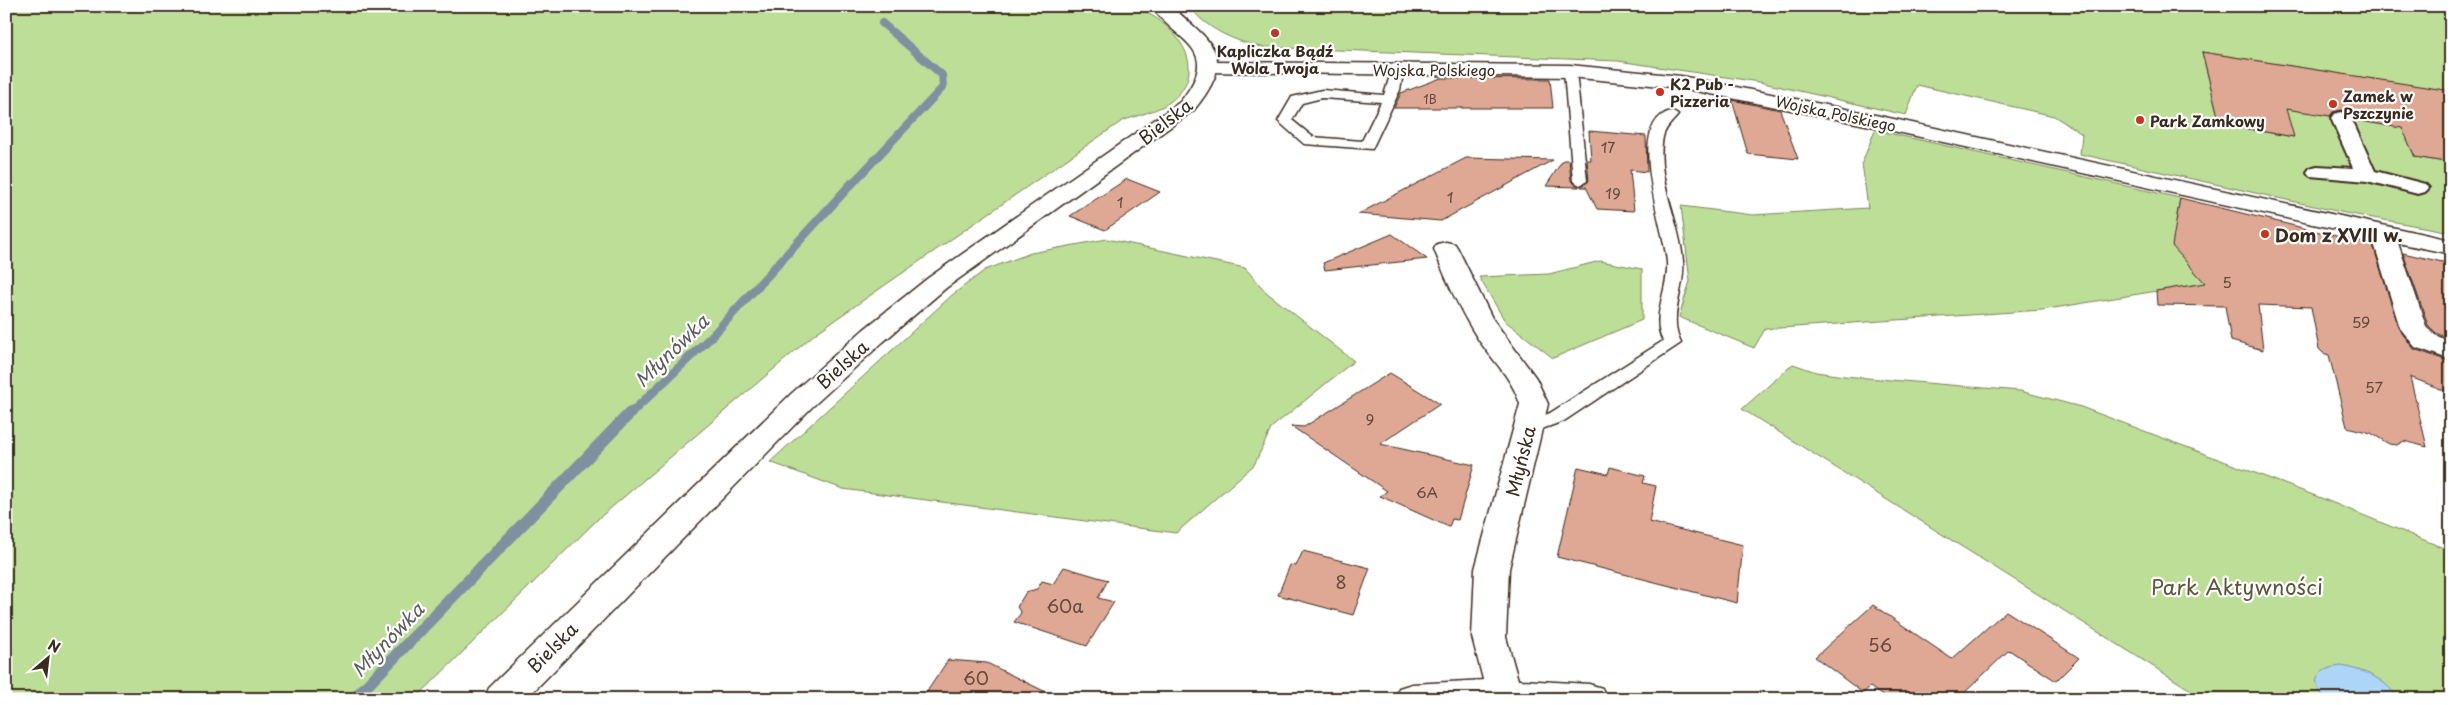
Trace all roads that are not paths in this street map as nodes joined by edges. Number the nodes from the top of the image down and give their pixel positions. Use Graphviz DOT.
graph roads {
  1 [pos="1160,6"];
  2 [pos="1210,68"];
  3 [pos="1398,69"];
  4 [pos="1570,71"];
  5 [pos="1388,100"];
  6 [pos="1671,115"];
  7 [pos="2341,118"];
  8 [pos="2317,172"];
  9 [pos="2367,175"];
  10 [pos="1580,181"];
  11 [pos="2418,188"];
  12 [pos="2382,234"];
  13 [pos="2451,247"];
  14 [pos="1446,250"];
  15 [pos="2451,352"];
  16 [pos="1528,428"];
  17 [pos="1504,694"];
  18 [pos="502,699"];
  19 [pos="1412,699"];
  20 [pos="1588,699"];
  1 -- 2 [label="street"];
  2 -- 3 [label="street, Wojska Polskiego"];
  2 -- 18 [label="street, Bielska"];
  3 -- 4 [label="street, Wojska Polskiego"];
  3 -- 5 [label="lane"];
  4 -- 10 [label="lane"];
  4 -- 12 [label="street, Wojska Polskiego"];
  5 -- 5 [label="lane"];
  6 -- 16 [label="lane"];
  7 -- 9 [label="street"];
  8 -- 9 [label="street"];
  9 -- 11 [label="street"];
  12 -- 13 [label="street, Wojska Polskiego"];
  12 -- 15 [label="street"];
  14 -- 16 [label="street, Młyńska"];
  16 -- 17 [label="street, Młyńska"];
  17 -- 19 [label="street"];
  17 -- 20 [label="street"];
}
